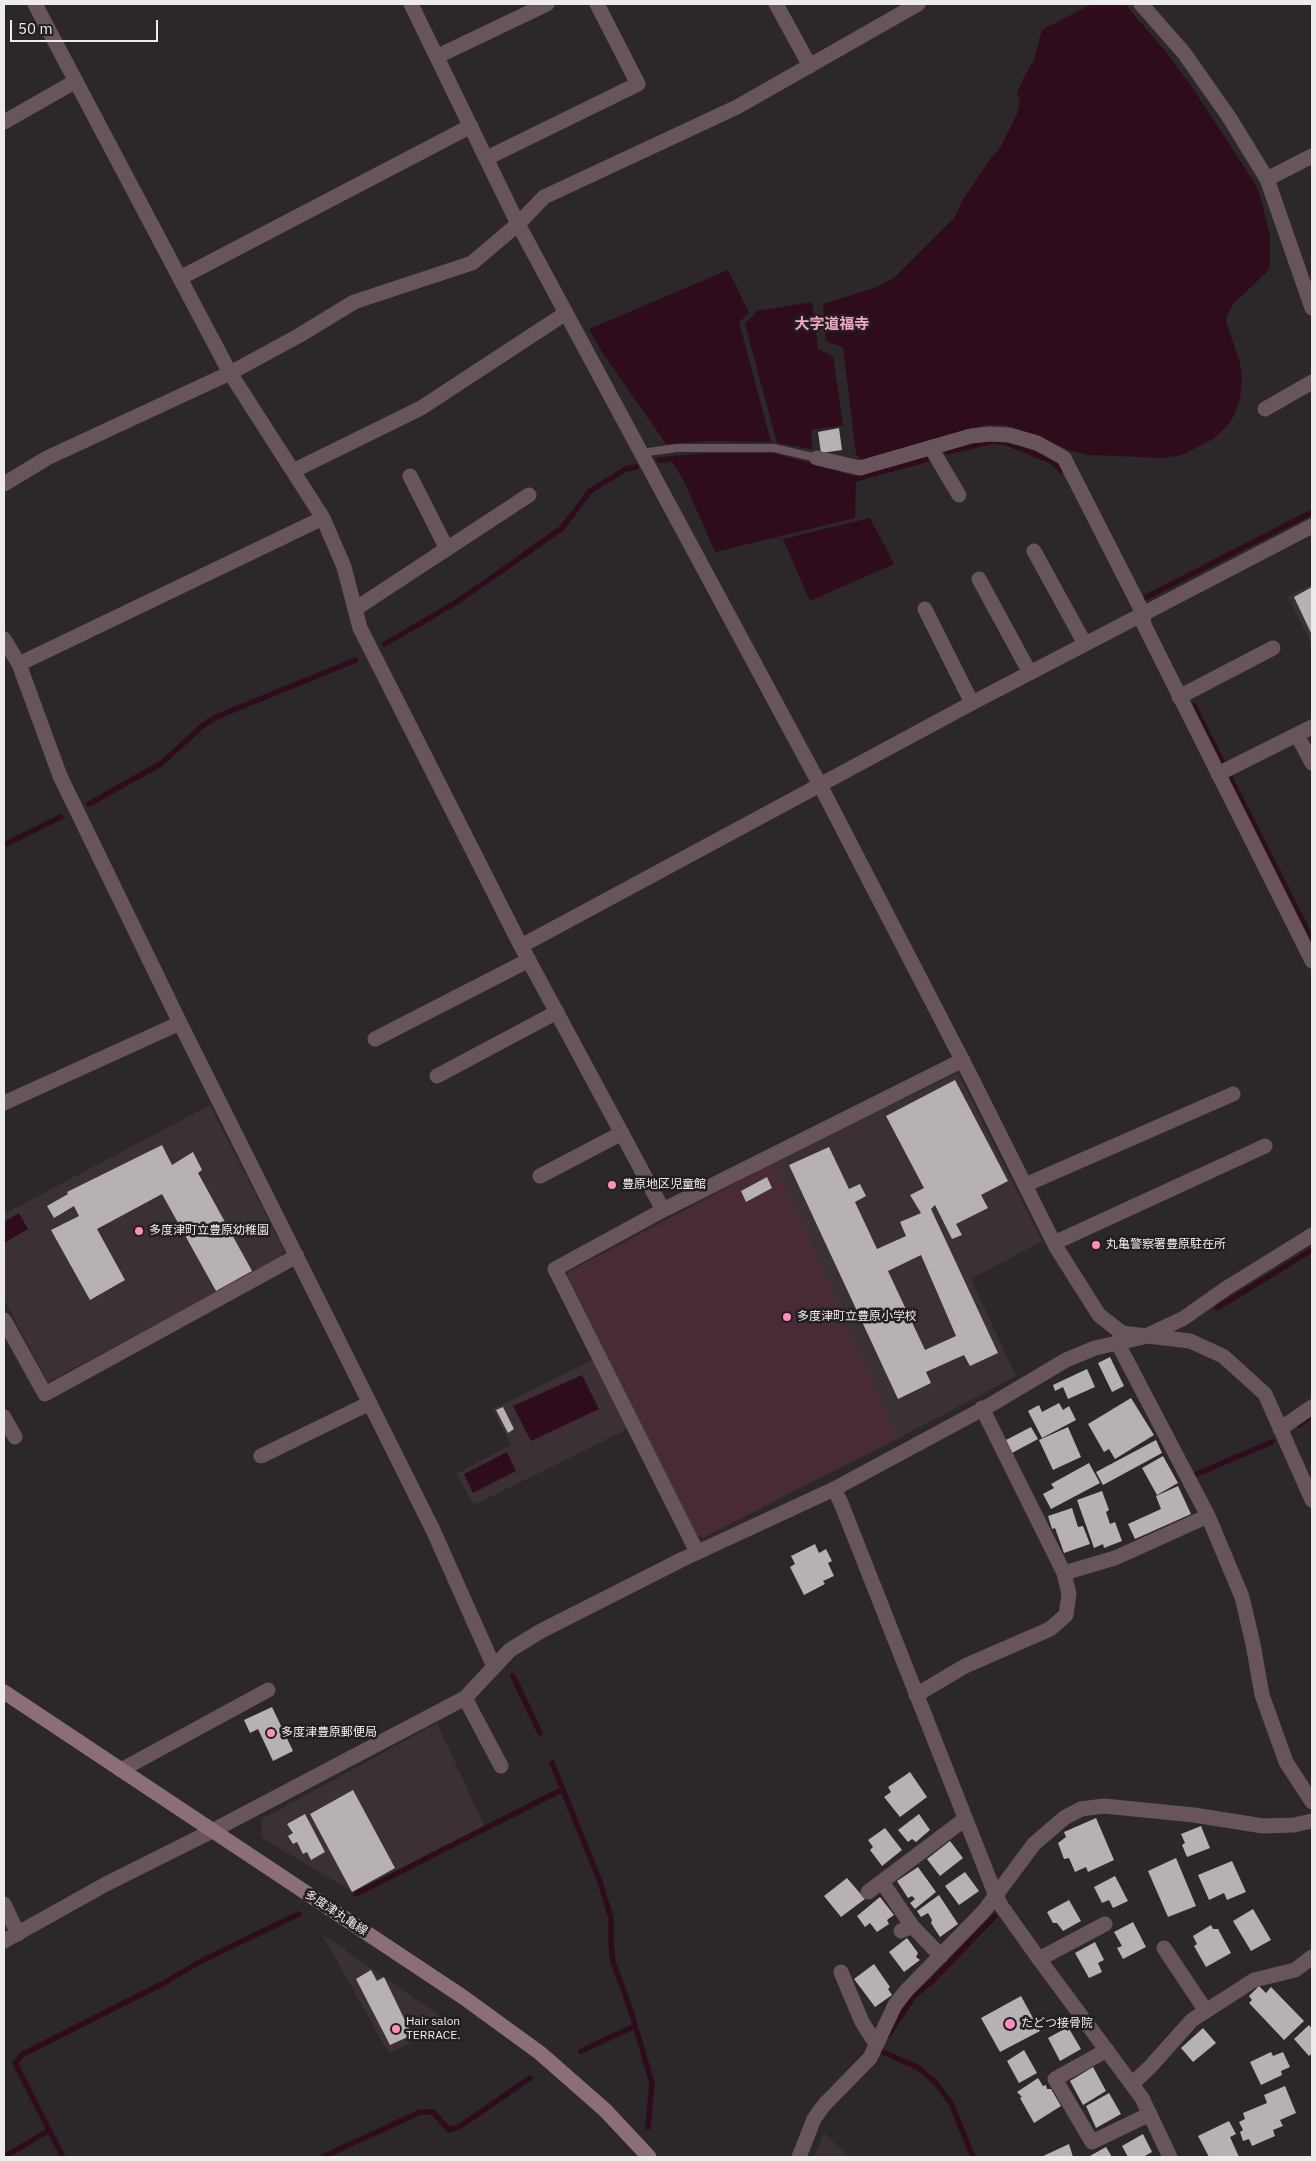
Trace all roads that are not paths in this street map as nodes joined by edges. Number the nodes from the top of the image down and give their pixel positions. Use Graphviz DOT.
graph roads {
  1 [pos="35,4"];
  2 [pos="411,4"];
  3 [pos="547,4"];
  4 [pos="597,4"];
  5 [pos="776,4"];
  6 [pos="918,4"];
  7 [pos="1141,4"];
  8 [pos="438,56"];
  9 [pos="810,66"];
  10 [pos="76,81"];
  11 [pos="4,122"];
  12 [pos="472,126"];
  13 [pos="1312,156"];
  14 [pos="487,158"];
  15 [pos="1266,179"];
  16 [pos="518,224"];
  17 [pos="180,278"];
  18 [pos="1312,308"];
  19 [pos="566,313"];
  20 [pos="230,373"];
  21 [pos="1312,382"];
  22 [pos="1265,410"];
  23 [pos="931,448"];
  24 [pos="641,453"];
  25 [pos="817,458"];
  26 [pos="293,471"];
  27 [pos="410,476"];
  28 [pos="4,484"];
  29 [pos="529,495"];
  30 [pos="959,495"];
  31 [pos="323,518"];
  32 [pos="1312,526"];
  33 [pos="447,549"];
  34 [pos="1034,551"];
  35 [pos="979,579"];
  36 [pos="355,609"];
  37 [pos="925,609"];
  38 [pos="1143,613"];
  39 [pos="4,640"];
  40 [pos="1085,644"];
  41 [pos="1273,648"];
  42 [pos="19,664"];
  43 [pos="1030,673"];
  44 [pos="1179,697"];
  45 [pos="972,704"];
  46 [pos="1312,727"];
  47 [pos="1298,735"];
  48 [pos="1312,763"];
  49 [pos="1224,771"];
  50 [pos="820,784"];
  51 [pos="521,946"];
  52 [pos="529,960"];
  53 [pos="1312,961"];
  54 [pos="557,1012"];
  55 [pos="180,1023"];
  56 [pos="375,1039"];
  57 [pos="963,1060"];
  58 [pos="437,1076"];
  59 [pos="1233,1094"];
  60 [pos="4,1103"];
  61 [pos="622,1133"];
  62 [pos="1265,1146"];
  63 [pos="540,1176"];
  64 [pos="1025,1186"];
  65 [pos="663,1210"];
  66 [pos="1312,1235"];
  67 [pos="1054,1243"];
  68 [pos="296,1256"];
  69 [pos="4,1320"];
  70 [pos="1144,1337"];
  71 [pos="1117,1342"];
  72 [pos="370,1403"];
  73 [pos="1312,1407"];
  74 [pos="982,1408"];
  75 [pos="4,1417"];
  76 [pos="1280,1429"];
  77 [pos="16,1437"];
  78 [pos="262,1456"];
  79 [pos="834,1489"];
  80 [pos="1312,1500"];
  81 [pos="1208,1516"];
  82 [pos="697,1552"];
  83 [pos="1064,1573"];
  84 [pos="494,1667"];
  85 [pos="268,1690"];
  86 [pos="4,1692"];
  87 [pos="916,1695"];
  88 [pos="465,1698"];
  89 [pos="501,1766"];
  90 [pos="121,1770"];
  91 [pos="1312,1802"];
  92 [pos="964,1819"];
  93 [pos="1312,1821"];
  94 [pos="212,1832"];
  95 [pos="882,1882"];
  96 [pos="868,1892"];
  97 [pos="996,1896"];
  98 [pos="4,1904"];
  99 [pos="1105,1924"];
  100 [pos="18,1934"];
  101 [pos="4,1941"];
  102 [pos="1164,1948"];
  103 [pos="941,1956"];
  104 [pos="1312,1957"];
  105 [pos="1039,1959"];
  106 [pos="841,1972"];
  107 [pos="1206,2011"];
  108 [pos="876,2044"];
  109 [pos="1107,2050"];
  110 [pos="1132,2084"];
  111 [pos="1150,2114"];
  112 [pos="650,2157"];
  113 [pos="799,2157"];
  114 [pos="1170,2157"];
  1 -- 10 [label="street"];
  2 -- 8 [label="street"];
  3 -- 8 [label="street"];
  4 -- 14 [label="street"];
  5 -- 9 [label="street"];
  6 -- 9 [label="street"];
  7 -- 15 [label="street"];
  8 -- 12 [label="street"];
  9 -- 16 [label="street"];
  10 -- 11 [label="street"];
  10 -- 17 [label="street"];
  12 -- 14 [label="street"];
  12 -- 17 [label="street"];
  13 -- 15 [label="street"];
  14 -- 16 [label="street"];
  15 -- 18 [label="street"];
  16 -- 19 [label="street"];
  16 -- 20 [label="street"];
  17 -- 20 [label="street"];
  19 -- 24 [label="street"];
  19 -- 26 [label="street"];
  20 -- 26 [label="street"];
  20 -- 28 [label="street"];
  21 -- 22 [label="street"];
  23 -- 25 [label="street"];
  23 -- 30 [label="street"];
  23 -- 38 [label="street"];
  24 -- 25 [label="lane"];
  24 -- 50 [label="street"];
  26 -- 31 [label="street"];
  27 -- 33 [label="street"];
  29 -- 33 [label="street"];
  31 -- 36 [label="street"];
  31 -- 42 [label="street"];
  32 -- 38 [label="street"];
  33 -- 36 [label="street"];
  34 -- 40 [label="street"];
  35 -- 43 [label="street"];
  36 -- 51 [label="street"];
  37 -- 45 [label="street"];
  38 -- 40 [label="street"];
  38 -- 44 [label="street"];
  39 -- 42 [label="street"];
  40 -- 43 [label="street"];
  41 -- 44 [label="street"];
  42 -- 55 [label="street"];
  43 -- 45 [label="street"];
  44 -- 49 [label="street"];
  45 -- 50 [label="street"];
  46 -- 47 [label="street"];
  47 -- 48 [label="street"];
  47 -- 49 [label="street"];
  49 -- 53 [label="street"];
  50 -- 51 [label="street"];
  50 -- 57 [label="street"];
  51 -- 52 [label="street"];
  52 -- 54 [label="street"];
  52 -- 56 [label="street"];
  54 -- 58 [label="street"];
  54 -- 61 [label="street"];
  55 -- 60 [label="street"];
  55 -- 68 [label="street"];
  57 -- 64 [label="street"];
  57 -- 65 [label="street"];
  59 -- 64 [label="street"];
  61 -- 63 [label="street"];
  61 -- 65 [label="street"];
  62 -- 67 [label="street"];
  64 -- 67 [label="street"];
  65 -- 82 [label="street"];
  66 -- 70 [label="street"];
  67 -- 70 [label="street"];
  68 -- 69 [label="street"];
  68 -- 72 [label="street"];
  70 -- 71 [label="street"];
  70 -- 76 [label="street"];
  71 -- 74 [label="street"];
  71 -- 81 [label="street"];
  72 -- 78 [label="street"];
  72 -- 84 [label="street"];
  73 -- 76 [label="street"];
  74 -- 79 [label="street"];
  74 -- 83 [label="street"];
  75 -- 77 [label="street"];
  76 -- 80 [label="street"];
  79 -- 82 [label="street"];
  79 -- 87 [label="street"];
  81 -- 83 [label="street"];
  81 -- 91 [label="street"];
  82 -- 84 [label="street"];
  83 -- 87 [label="street"];
  84 -- 88 [label="street"];
  85 -- 90 [label="street"];
  86 -- 90 [label="main road, 多度津丸亀線"];
  87 -- 92 [label="street"];
  88 -- 89 [label="street"];
  88 -- 94 [label="street"];
  90 -- 94 [label="main road, 多度津丸亀線"];
  92 -- 95 [label="street"];
  92 -- 97 [label="street"];
  93 -- 97 [label="street"];
  94 -- 100 [label="street"];
  94 -- 112 [label="main road, 多度津丸亀線"];
  95 -- 96 [label="street"];
  95 -- 103 [label="street"];
  97 -- 103 [label="street"];
  97 -- 105 [label="street"];
  98 -- 100 [label="street"];
  99 -- 105 [label="street"];
  100 -- 101 [label="street"];
  102 -- 107 [label="street"];
  103 -- 108 [label="street"];
  104 -- 107 [label="street"];
  105 -- 109 [label="street"];
  106 -- 108 [label="street"];
  107 -- 110 [label="street"];
  108 -- 113 [label="street"];
  109 -- 110 [label="street"];
  109 -- 111 [label="street"];
  110 -- 111 [label="street"];
  111 -- 114 [label="street"];
}
